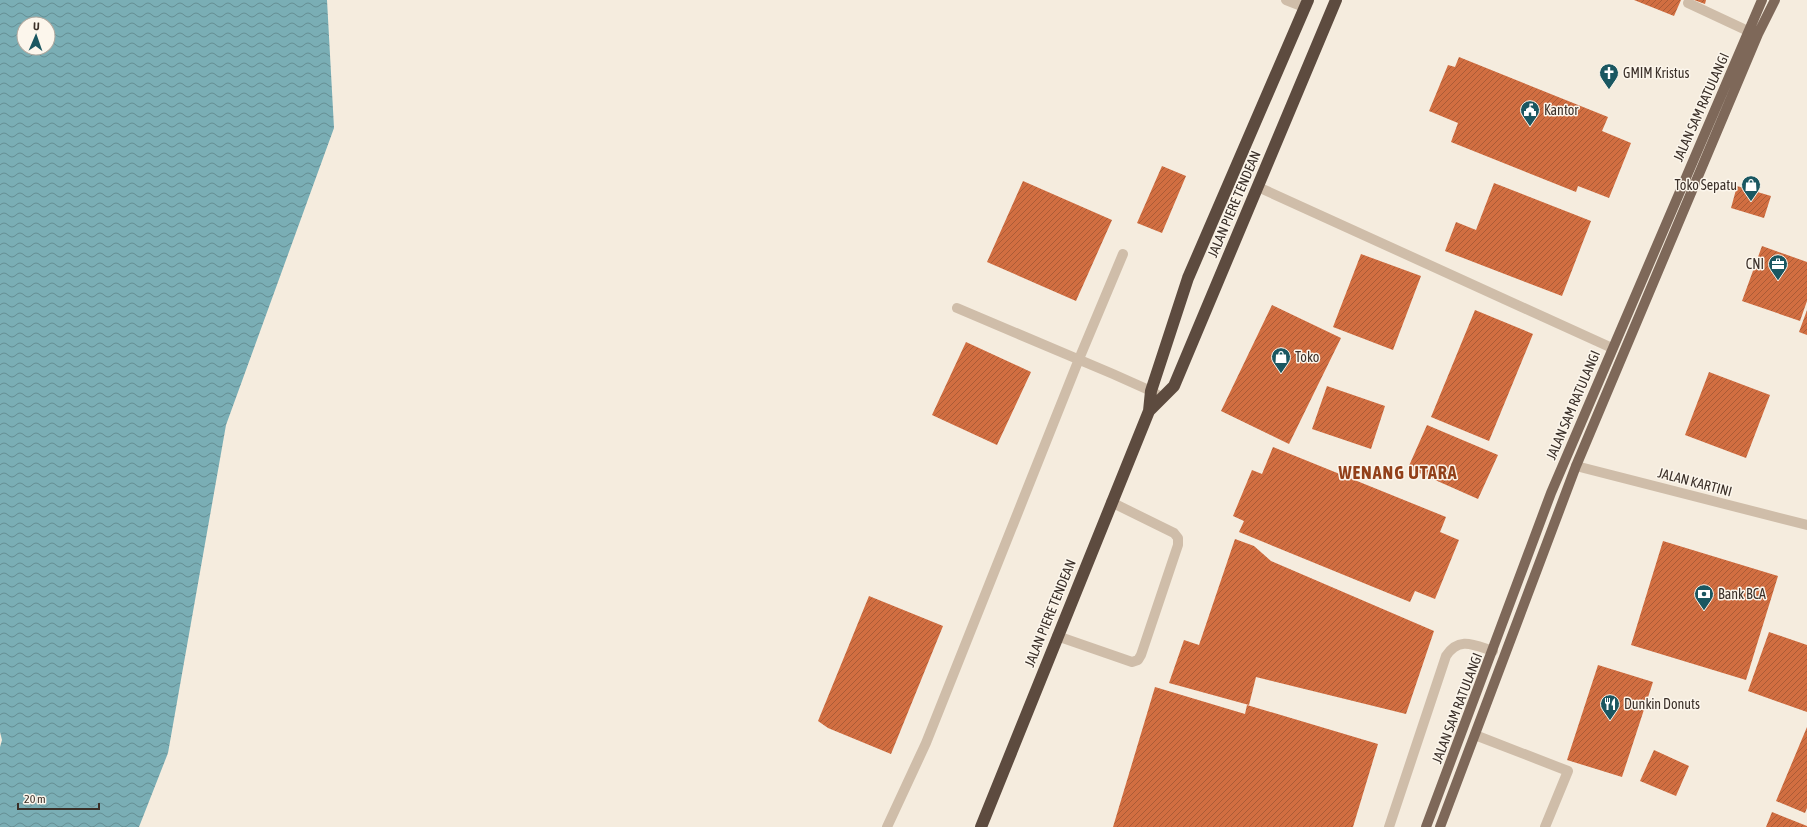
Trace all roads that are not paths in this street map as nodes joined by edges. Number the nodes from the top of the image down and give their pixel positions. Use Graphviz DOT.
graph roads {
  1 [pos="1286,0"];
  2 [pos="1336,0"];
  3 [pos="1762,0"];
  4 [pos="1774,0"];
  5 [pos="1306,3"];
  6 [pos="1688,3"];
  7 [pos="1748,31"];
  8 [pos="1258,187"];
  9 [pos="1123,254"];
  10 [pos="957,308"];
  11 [pos="1612,348"];
  12 [pos="1079,359"];
  13 [pos="1151,391"];
  14 [pos="1163,398"];
  15 [pos="1149,411"];
  16 [pos="1576,466"];
  17 [pos="1111,502"];
  18 [pos="1807,525"];
  19 [pos="1057,636"];
  20 [pos="1493,651"];
  21 [pos="1475,735"];
  22 [pos="887,827"];
  23 [pos="981,827"];
  24 [pos="1389,827"];
  25 [pos="1426,827"];
  26 [pos="1440,827"];
  27 [pos="1545,827"];
  1 -- 5 [label="street"];
  2 -- 8 [label="highway, JALAN PIERE TENDEAN"];
  3 -- 7 [label="main road, JALAN SAM RATULANGI"];
  4 -- 16 [label="main road, JALAN SAM RATULANGI"];
  5 -- 13 [label="highway, JALAN PIERE TENDEAN"];
  6 -- 7 [label="street"];
  7 -- 11 [label="main road, JALAN SAM RATULANGI"];
  8 -- 11 [label="street"];
  8 -- 14 [label="highway, JALAN PIERE TENDEAN"];
  9 -- 12 [label="street"];
  10 -- 12 [label="street"];
  11 -- 20 [label="main road, JALAN SAM RATULANGI"];
  12 -- 13 [label="street"];
  12 -- 22 [label="street"];
  13 -- 14 [label="street"];
  13 -- 15 [label="highway, JALAN PIERE TENDEAN"];
  14 -- 15 [label="highway, JALAN PIERE TENDEAN"];
  15 -- 17 [label="highway, JALAN PIERE TENDEAN"];
  16 -- 18 [label="street, JALAN KARTINI"];
  16 -- 21 [label="main road, JALAN SAM RATULANGI"];
  17 -- 19 [label="highway, JALAN PIERE TENDEAN"];
  17 -- 19 [label="street"];
  19 -- 23 [label="highway, JALAN PIERE TENDEAN"];
  20 -- 24 [label="street"];
  20 -- 25 [label="main road, JALAN SAM RATULANGI"];
  21 -- 26 [label="main road, JALAN SAM RATULANGI"];
  21 -- 27 [label="street"];
}
